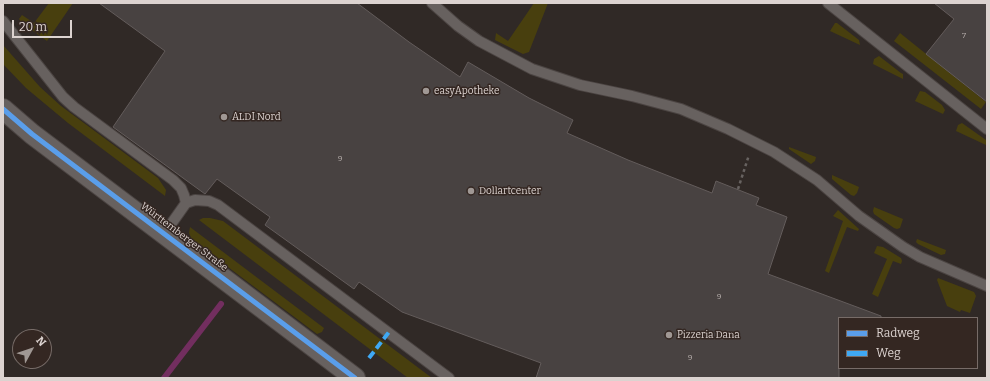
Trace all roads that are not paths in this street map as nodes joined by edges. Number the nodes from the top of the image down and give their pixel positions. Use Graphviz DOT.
graph roads {
  1 [pos="432,3"];
  2 [pos="828,3"];
  3 [pos="3,21"];
  4 [pos="3,109"];
  5 [pos="987,128"];
  6 [pos="186,203"];
  7 [pos="164,234"];
  8 [pos="987,286"];
  9 [pos="356,378"];
  10 [pos="449,378"];
  1 -- 8 [label="lane"];
  2 -- 5 [label="lane"];
  3 -- 6 [label="lane"];
  4 -- 7 [label="street, Württemberger Straße"];
  6 -- 7 [label="lane"];
  6 -- 10 [label="lane"];
  7 -- 9 [label="street, Württemberger Straße"];
}
